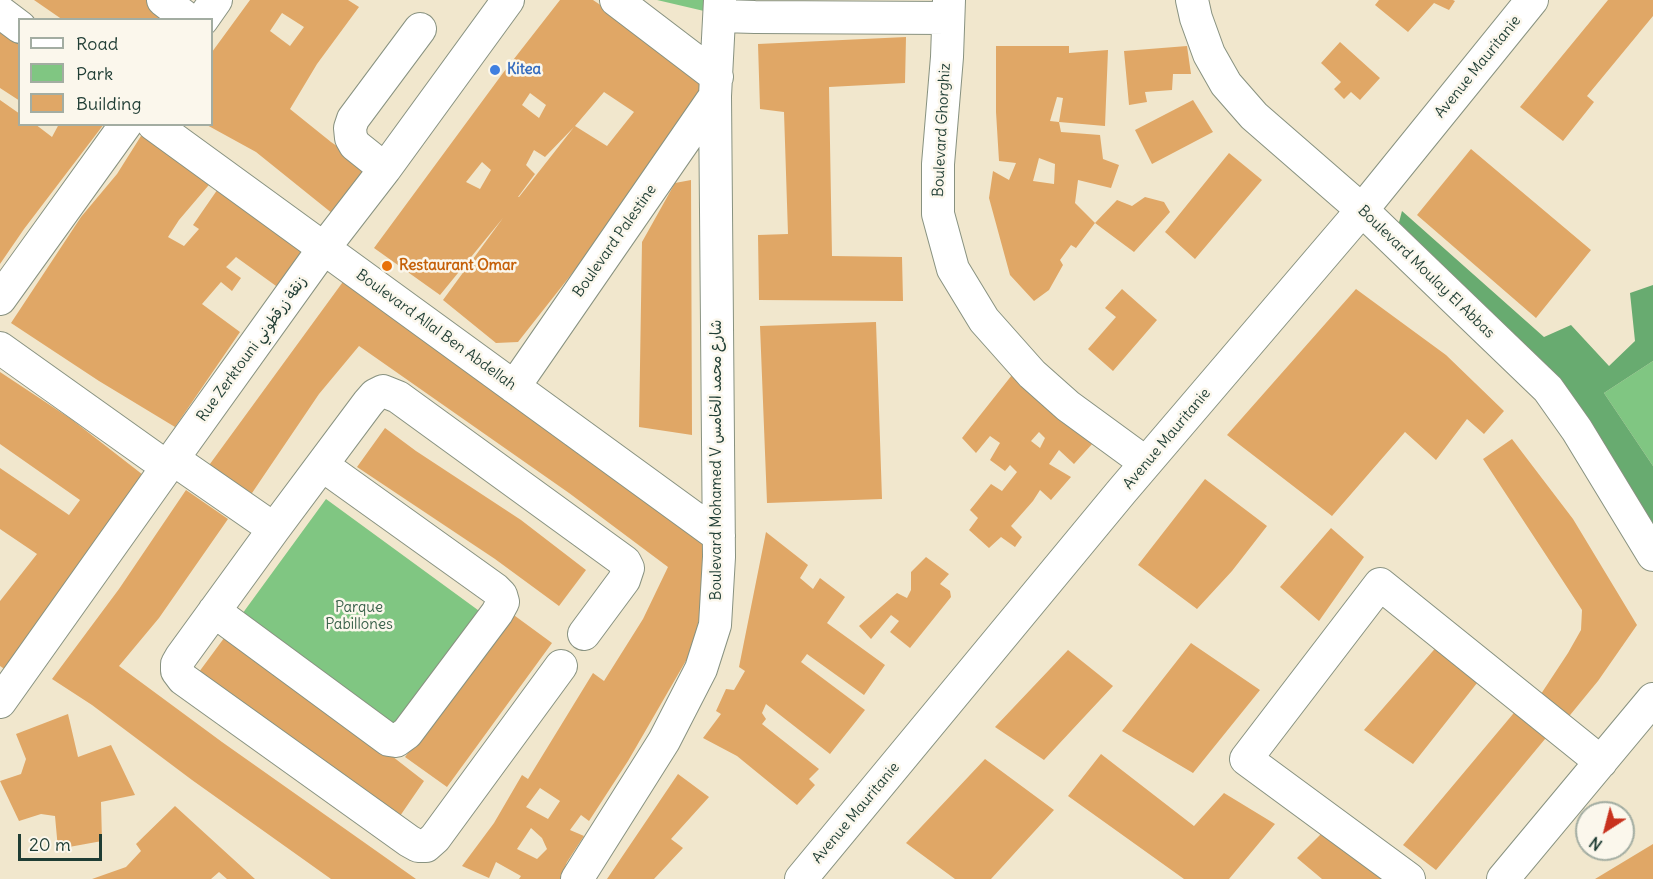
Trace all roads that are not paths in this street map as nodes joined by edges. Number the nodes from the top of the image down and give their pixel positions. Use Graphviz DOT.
graph roads {
  1 [pos="163,0"];
  2 [pos="216,0"];
  3 [pos="508,0"];
  4 [pos="616,0"];
  5 [pos="1192,0"];
  6 [pos="1532,0"];
  7 [pos="720,8"];
  8 [pos="948,9"];
  9 [pos="0,12"];
  10 [pos="186,18"];
  11 [pos="203,18"];
  12 [pos="18,26"];
  13 [pos="420,29"];
  14 [pos="716,86"];
  15 [pos="125,126"];
  16 [pos="156,126"];
  17 [pos="385,169"];
  18 [pos="1362,210"];
  19 [pos="324,249"];
  20 [pos="0,299"];
  21 [pos="0,348"];
  22 [pos="514,387"];
  23 [pos="170,463"];
  24 [pos="1146,463"];
  25 [pos="322,465"];
  26 [pos="274,529"];
  27 [pos="719,536"];
  28 [pos="1653,555"];
  29 [pos="214,611"];
  30 [pos="584,634"];
  31 [pos="561,666"];
  32 [pos="1653,699"];
  33 [pos="0,702"];
  34 [pos="1601,762"];
  35 [pos="577,879"];
  36 [pos="801,879"];
  37 [pos="1409,879"];
  38 [pos="1503,879"];
  1 -- 10 [label="street"];
  2 -- 11 [label="street"];
  3 -- 17 [label="street, Rue Zerktouni زنقة زرقطوني"];
  4 -- 14 [label="street"];
  5 -- 18 [label="street, Boulevard Moulay El Abbas"];
  6 -- 18 [label="street, Avenue Mauritanie"];
  7 -- 8 [label="street"];
  7 -- 14 [label="street, Boulevard Mohamed V شارع محمد الخامس"];
  8 -- 24 [label="street, Boulevard Ghorghiz"];
  9 -- 12 [label="street"];
  13 -- 17 [label="street"];
  14 -- 22 [label="street, Boulevard Palestine"];
  14 -- 27 [label="street, Boulevard Mohamed V شارع محمد الخامس"];
  15 -- 20 [label="street"];
  16 -- 19 [label="street, Boulevard Allal Ben Abdellah"];
  17 -- 19 [label="street, Rue Zerktouni زنقة زرقطوني"];
  18 -- 24 [label="street, Avenue Mauritanie"];
  18 -- 28 [label="street, Boulevard Moulay El Abbas"];
  19 -- 22 [label="street, Boulevard Allal Ben Abdellah"];
  19 -- 23 [label="street, Rue Zerktouni زنقة زرقطوني"];
  21 -- 23 [label="street"];
  22 -- 27 [label="street, Boulevard Allal Ben Abdellah"];
  23 -- 26 [label="street"];
  23 -- 33 [label="street, Rue Zerktouni زنقة زرقطوني"];
  24 -- 36 [label="street, Avenue Mauritanie"];
  25 -- 26 [label="street"];
  25 -- 29 [label="street"];
  25 -- 30 [label="street"];
  26 -- 29 [label="street"];
  27 -- 35 [label="street, Boulevard Mohamed V شارع محمد الخامس"];
  29 -- 31 [label="street"];
  32 -- 34 [label="street"];
  34 -- 37 [label="street"];
  34 -- 38 [label="street"];
}
